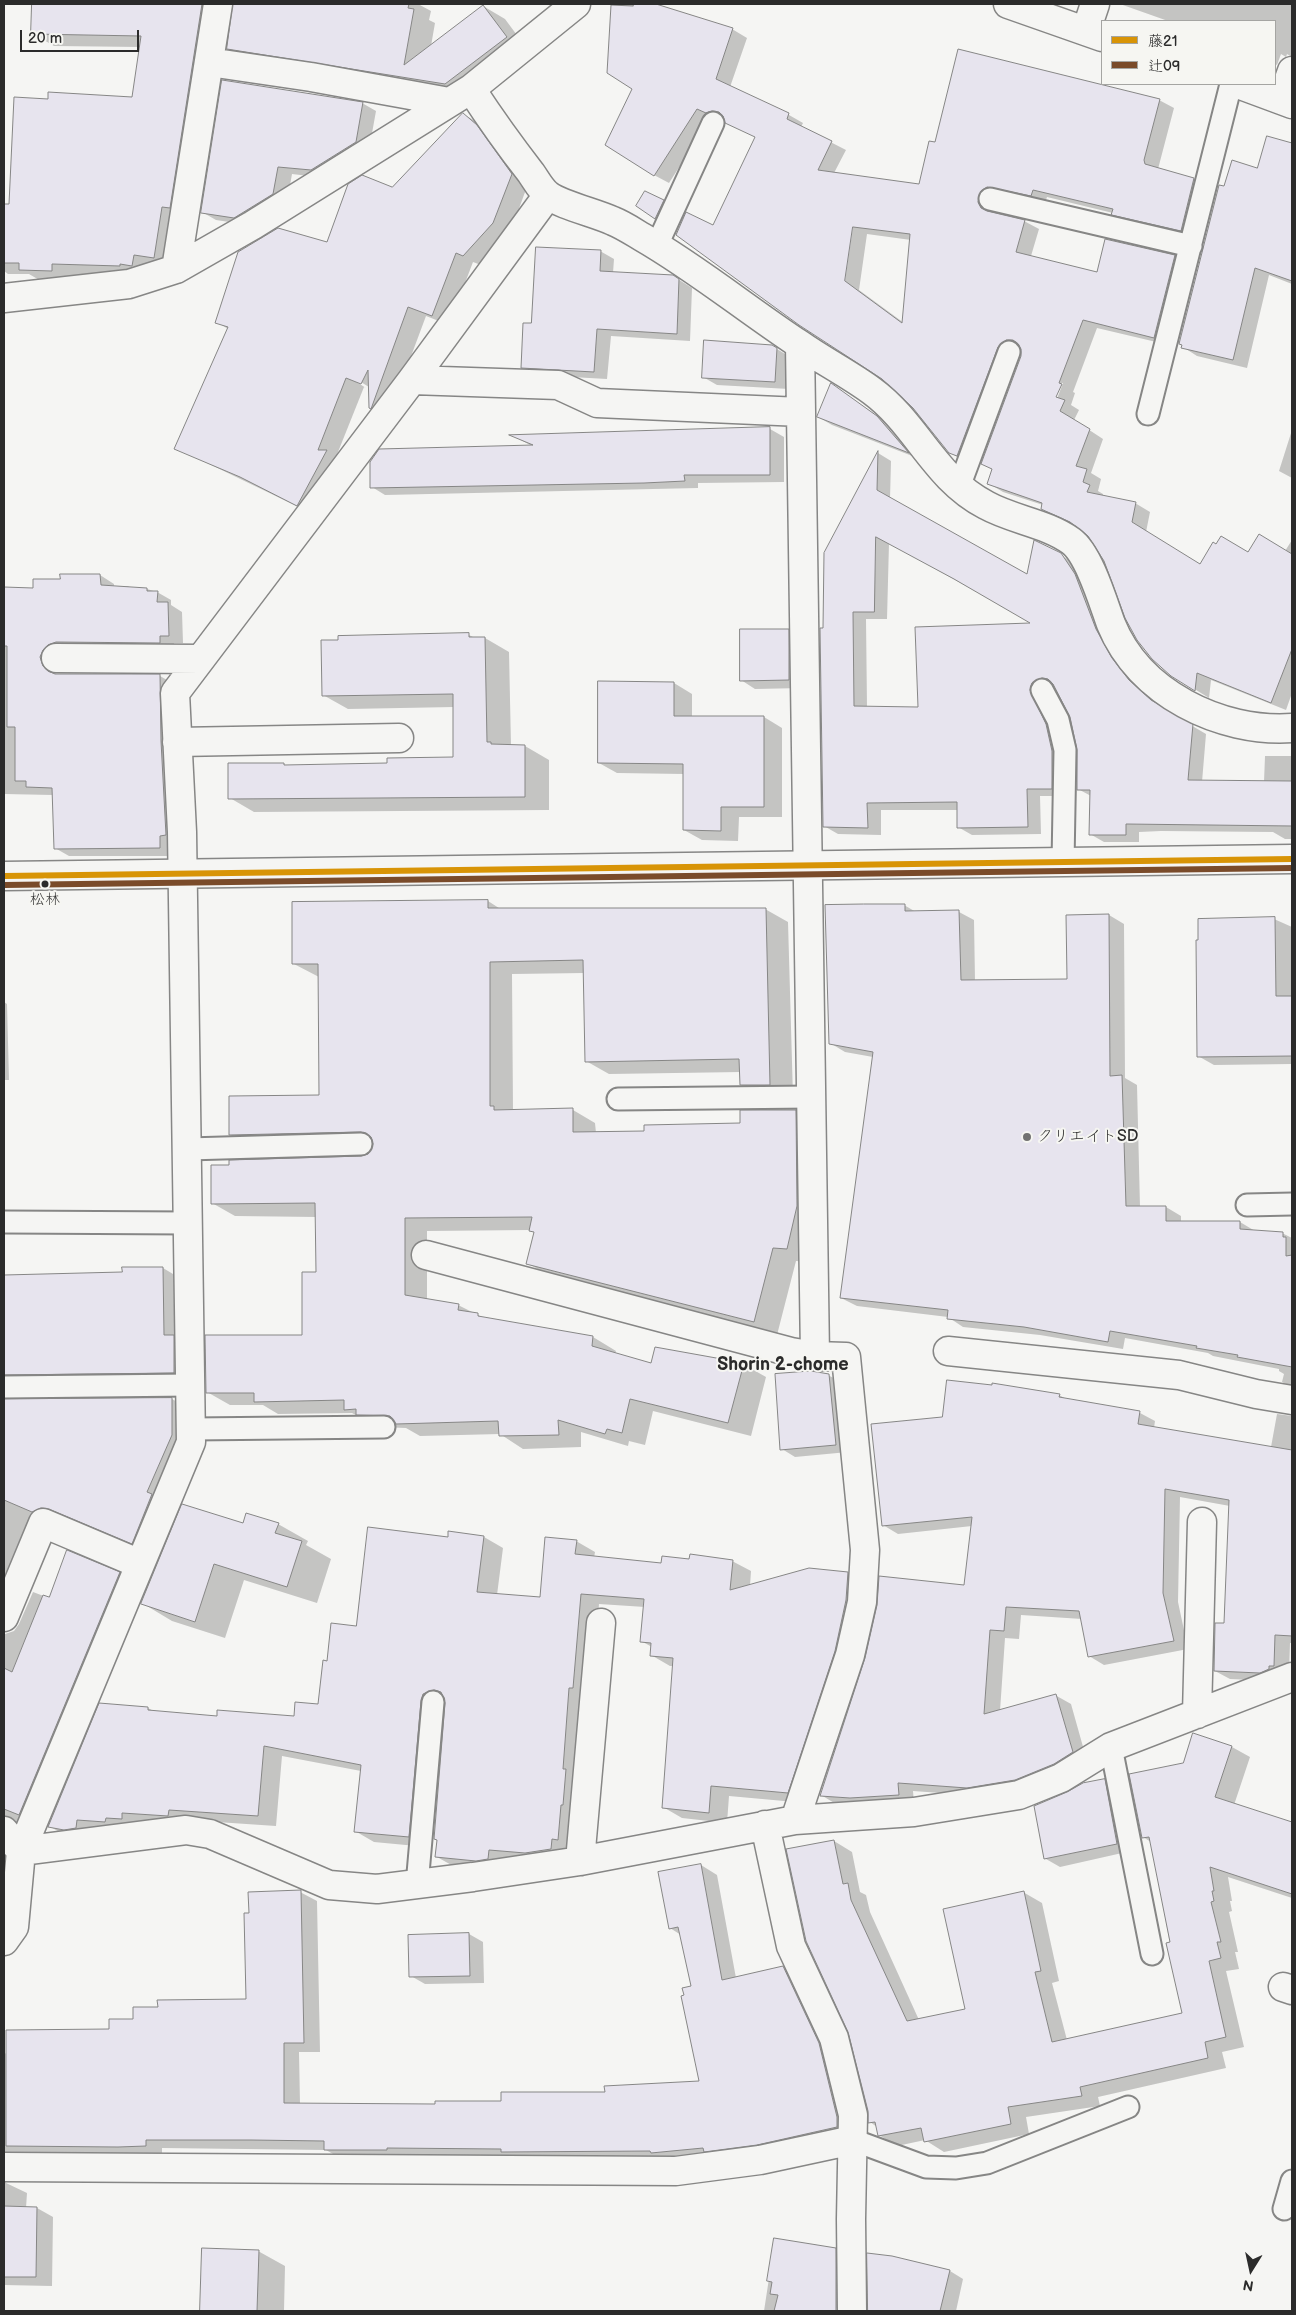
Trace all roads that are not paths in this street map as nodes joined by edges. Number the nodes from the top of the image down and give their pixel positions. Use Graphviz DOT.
graph roads {
  1 [pos="218,4"];
  2 [pos="576,4"];
  3 [pos="1008,4"];
  4 [pos="1095,4"];
  5 [pos="1094,34"];
  6 [pos="209,62"];
  7 [pos="1292,71"];
  8 [pos="1231,85"];
  9 [pos="1241,85"];
  10 [pos="460,96"];
  11 [pos="1287,102"];
  12 [pos="713,123"];
  13 [pos="548,195"];
  14 [pos="990,199"];
  15 [pos="657,246"];
  16 [pos="1191,246"];
  17 [pos="176,269"];
  18 [pos="4,298"];
  19 [pos="800,345"];
  20 [pos="1008,352"];
  21 [pos="412,380"];
  22 [pos="801,412"];
  23 [pos="1148,414"];
  24 [pos="959,487"];
  25 [pos="56,658"];
  26 [pos="200,659"];
  27 [pos="1042,690"];
  28 [pos="1292,728"];
  29 [pos="399,738"];
  30 [pos="177,742"];
  31 [pos="1292,859"];
  32 [pos="1063,863"];
  33 [pos="807,867"];
  34 [pos="183,874"];
  35 [pos="4,876"];
  36 [pos="810,1097"];
  37 [pos="618,1099"];
  38 [pos="360,1144"];
  39 [pos="188,1149"];
  40 [pos="1292,1204"];
  41 [pos="1247,1205"];
  42 [pos="4,1222"];
  43 [pos="189,1223"];
  44 [pos="426,1255"];
  45 [pos="948,1351"];
  46 [pos="815,1356"];
  47 [pos="191,1385"];
  48 [pos="4,1387"];
  49 [pos="1292,1400"];
  50 [pos="384,1428"];
  51 [pos="192,1430"];
  52 [pos="1202,1522"];
  53 [pos="140,1564"];
  54 [pos="4,1617"];
  55 [pos="601,1623"];
  56 [pos="1292,1677"];
  57 [pos="433,1702"];
  58 [pos="1197,1714"];
  59 [pos="1111,1747"];
  60 [pos="794,1820"];
  61 [pos="765,1825"];
  62 [pos="12,1841"];
  63 [pos="580,1861"];
  64 [pos="417,1885"];
  65 [pos="4,1941"];
  66 [pos="1152,1954"];
  67 [pos="1128,2107"];
  68 [pos="853,2140"];
  69 [pos="4,2167"];
  70 [pos="1292,2181"];
  71 [pos="1284,2209"];
  72 [pos="852,2311"];
  1 -- 6 [label="street"];
  2 -- 10 [label="street"];
  3 -- 5 [label="street"];
  4 -- 5 [label="street"];
  6 -- 10 [label="street"];
  6 -- 17 [label="street"];
  7 -- 11 [label="street"];
  8 -- 16 [label="lane"];
  9 -- 11 [label="street"];
  10 -- 13 [label="street"];
  10 -- 17 [label="street"];
  12 -- 15 [label="lane"];
  13 -- 15 [label="street"];
  13 -- 21 [label="street"];
  14 -- 16 [label="lane"];
  15 -- 19 [label="street"];
  16 -- 23 [label="lane"];
  17 -- 18 [label="street"];
  19 -- 22 [label="street"];
  19 -- 24 [label="street"];
  20 -- 24 [label="lane"];
  21 -- 22 [label="street"];
  21 -- 26 [label="street"];
  22 -- 33 [label="street"];
  24 -- 28 [label="street"];
  25 -- 26 [label="street"];
  26 -- 30 [label="street"];
  27 -- 32 [label="lane"];
  29 -- 30 [label="street"];
  30 -- 34 [label="street"];
  31 -- 32 [label="street"];
  32 -- 33 [label="street"];
  33 -- 34 [label="street"];
  33 -- 36 [label="street"];
  34 -- 35 [label="street"];
  34 -- 39 [label="street"];
  36 -- 37 [label="lane"];
  36 -- 46 [label="street"];
  38 -- 39 [label="lane"];
  39 -- 43 [label="street"];
  40 -- 41 [label="lane"];
  42 -- 43 [label="lane"];
  43 -- 47 [label="street"];
  44 -- 46 [label="street"];
  45 -- 49 [label="street"];
  46 -- 60 [label="street"];
  47 -- 48 [label="lane"];
  47 -- 51 [label="street"];
  50 -- 51 [label="lane"];
  51 -- 53 [label="street"];
  52 -- 58 [label="street"];
  53 -- 54 [label="street"];
  53 -- 62 [label="street"];
  55 -- 63 [label="street"];
  56 -- 58 [label="street"];
  57 -- 64 [label="lane"];
  58 -- 59 [label="street"];
  59 -- 60 [label="street"];
  59 -- 66 [label="lane"];
  60 -- 61 [label="street"];
  61 -- 63 [label="street"];
  61 -- 68 [label="street"];
  62 -- 64 [label="street"];
  62 -- 65 [label="street"];
  63 -- 64 [label="street"];
  67 -- 68 [label="lane"];
  68 -- 69 [label="street"];
  68 -- 72 [label="street"];
  70 -- 71 [label="lane"];
}
